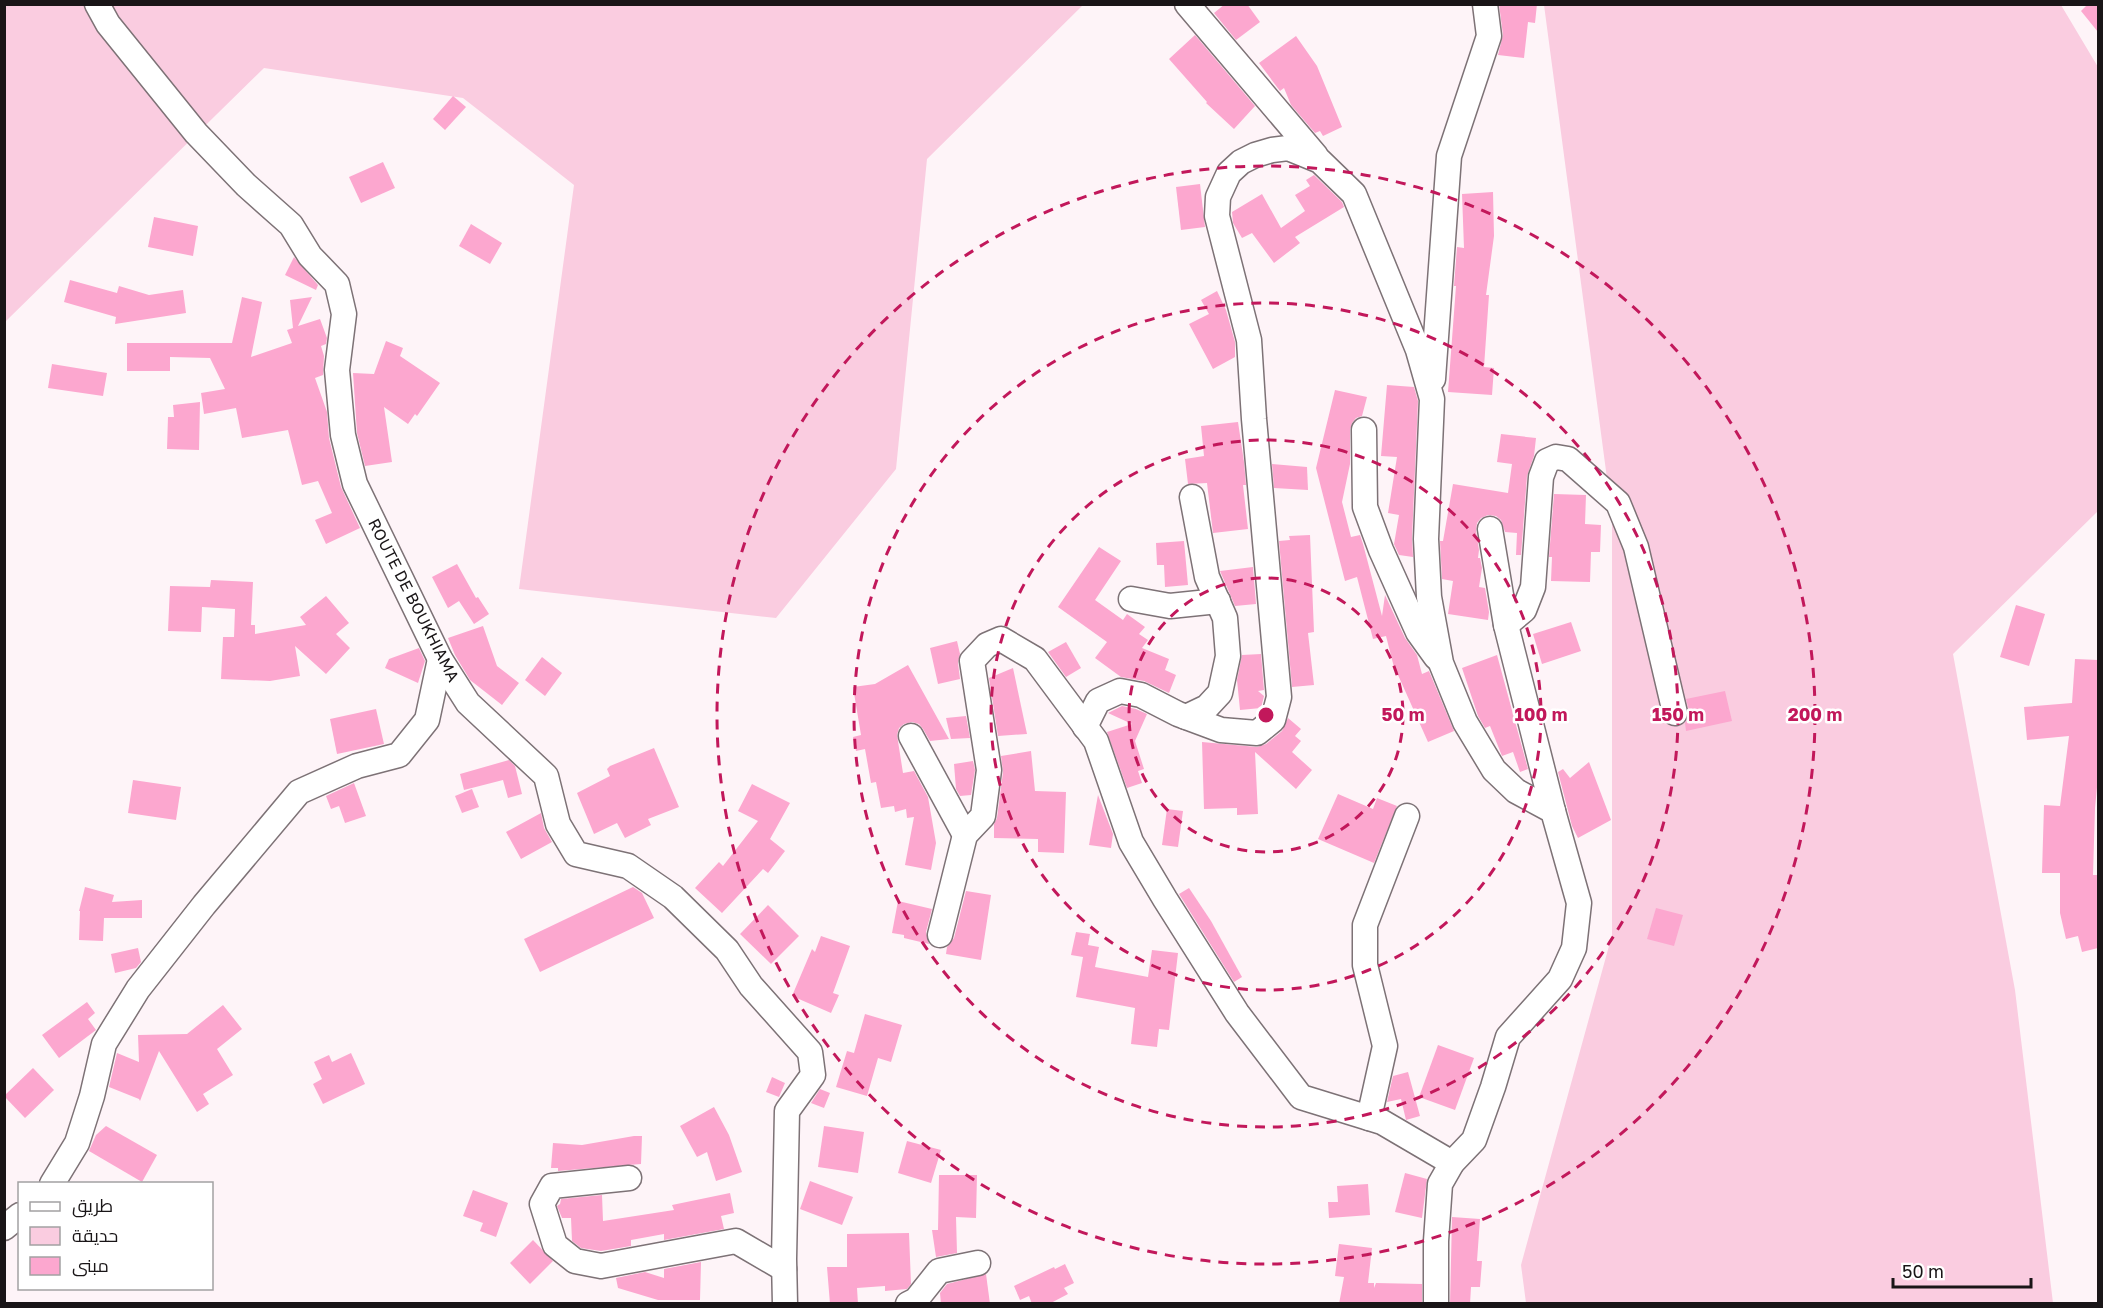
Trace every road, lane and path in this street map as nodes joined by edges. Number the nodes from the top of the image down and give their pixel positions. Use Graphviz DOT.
graph roads {
  1 [pos="97,4"];
  2 [pos="1187,4"];
  3 [pos="1487,6"];
  4 [pos="1320,161"];
  5 [pos="1432,399"];
  6 [pos="1364,430"];
  7 [pos="1192,497"];
  8 [pos="1490,529"];
  9 [pos="1131,599"];
  10 [pos="1218,601"];
  11 [pos="1506,625"];
  12 [pos="440,659"];
  13 [pos="1441,663"];
  14 [pos="1675,713"];
  15 [pos="1186,717"];
  16 [pos="1085,727"];
  17 [pos="911,736"];
  18 [pos="1553,811"];
  19 [pos="1407,816"];
  20 [pos="965,835"];
  21 [pos="940,935"];
  22 [pos="1369,1118"];
  23 [pos="1452,1163"];
  24 [pos="629,1178"];
  25 [pos="53,1182"];
  26 [pos="18,1217"];
  27 [pos="4,1228"];
  28 [pos="978,1263"];
  29 [pos="784,1269"];
  30 [pos="785,1304"];
  31 [pos="908,1304"];
  32 [pos="1436,1304"];
  1 -- 12 [label="street, ROUTE DE BOUKHIAMA"];
  2 -- 4 [label="street"];
  3 -- 5 [label="street"];
  4 -- 5 [label="street"];
  4 -- 15 [label="street"];
  5 -- 13 [label="street"];
  6 -- 13 [label="street"];
  7 -- 10 [label="street"];
  8 -- 11 [label="street"];
  9 -- 10 [label="street"];
  10 -- 15 [label="street"];
  11 -- 14 [label="street"];
  11 -- 18 [label="street"];
  12 -- 25 [label="street"];
  12 -- 29 [label="street, ROUTE DE BOUKHIAMA"];
  13 -- 18 [label="street"];
  15 -- 16 [label="street"];
  16 -- 20 [label="street"];
  16 -- 22 [label="street"];
  17 -- 20 [label="street"];
  18 -- 23 [label="street"];
  19 -- 22 [label="street"];
  20 -- 21 [label="street"];
  22 -- 23 [label="street"];
  23 -- 32 [label="street"];
  24 -- 29 [label="street"];
  26 -- 27 [label="street"];
  28 -- 31 [label="street"];
  29 -- 30 [label="street, ROUTE DE BOUKHIAMA"];
}
